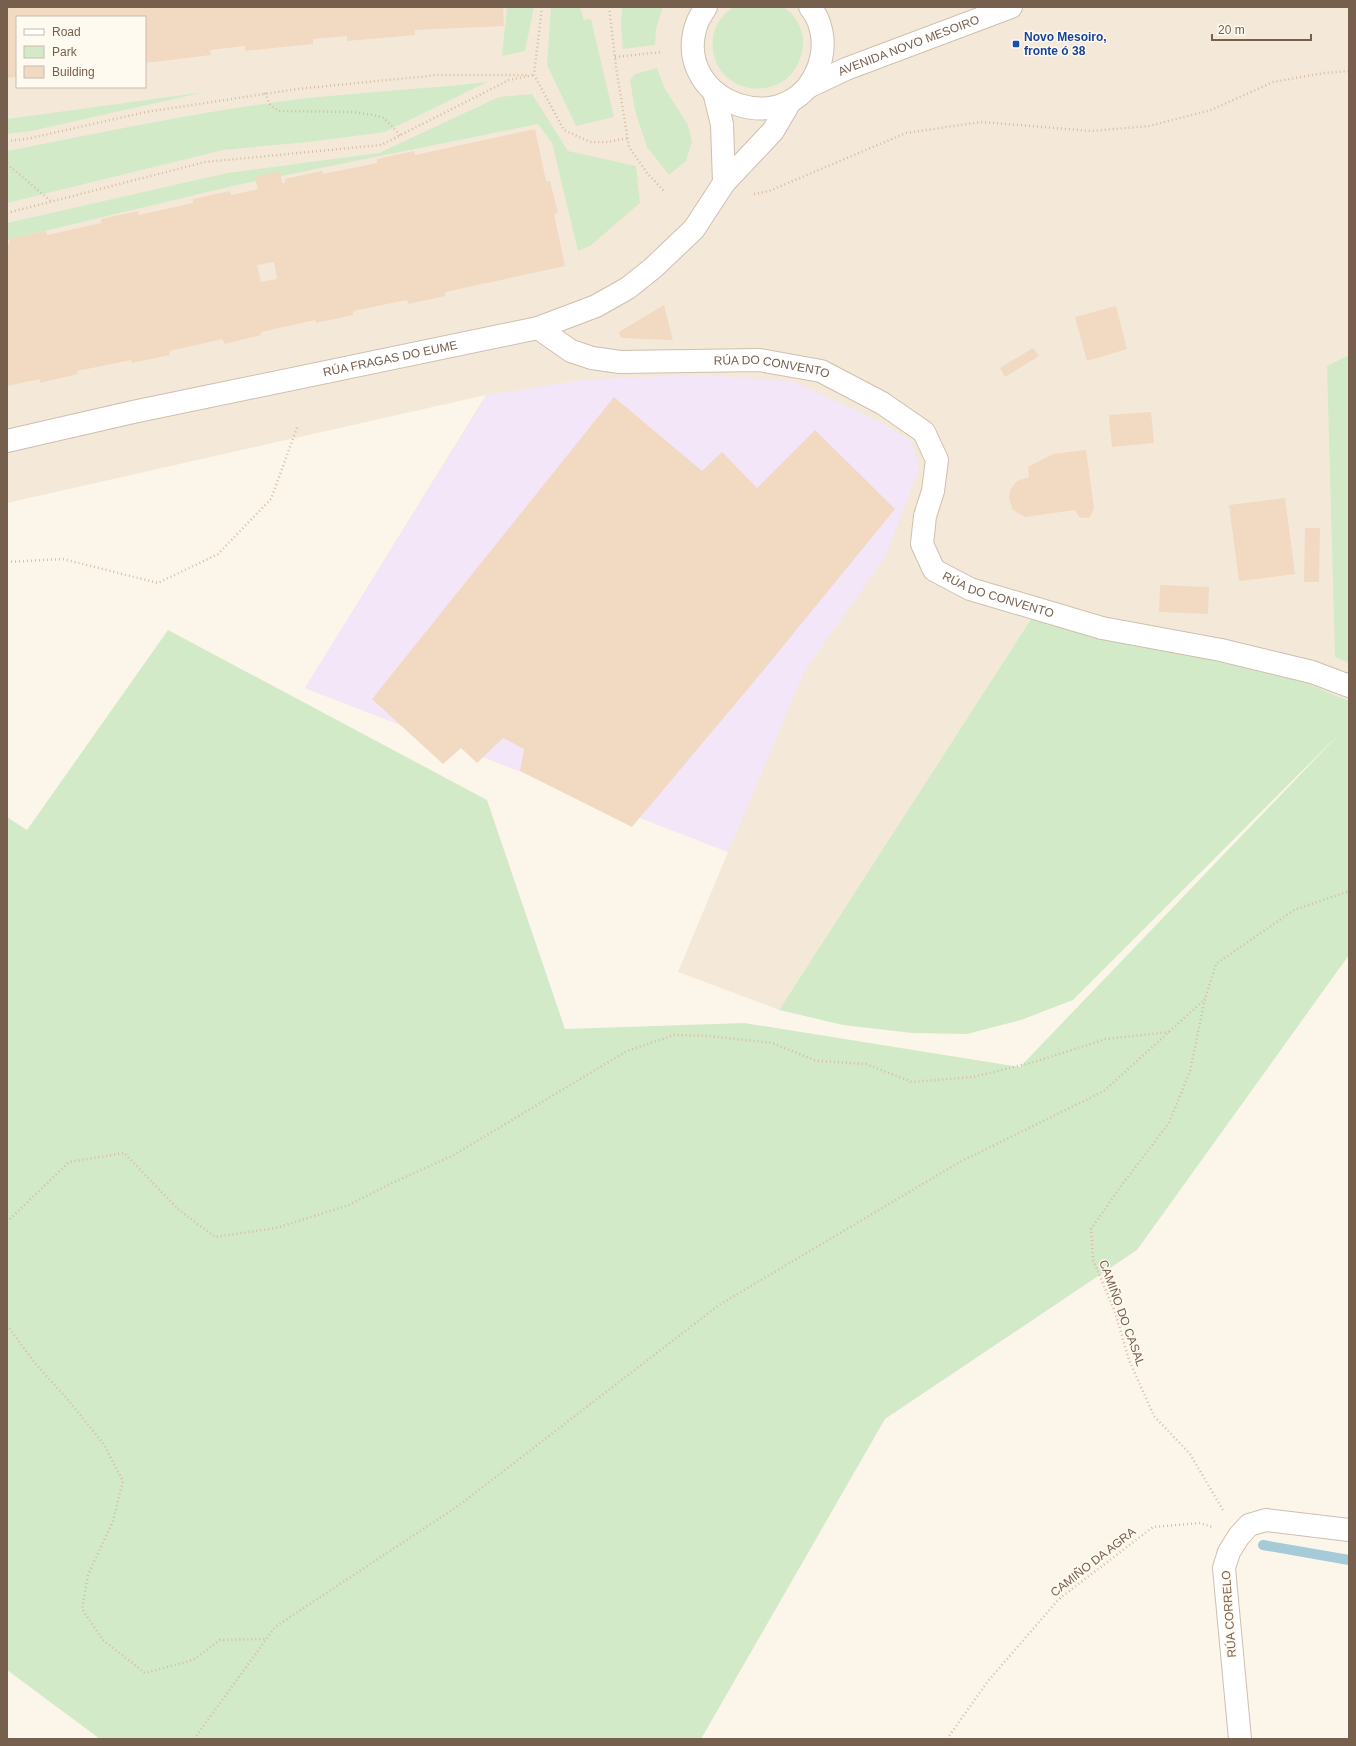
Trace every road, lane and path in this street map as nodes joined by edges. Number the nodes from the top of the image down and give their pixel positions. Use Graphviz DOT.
graph roads {
  1 [pos="542,7"];
  2 [pos="609,7"];
  3 [pos="706,7"];
  4 [pos="810,7"];
  5 [pos="1007,7"];
  6 [pos="1017,7"];
  7 [pos="1011,8"];
  8 [pos="662,52"];
  9 [pos="615,57"];
  10 [pos="1349,71"];
  11 [pos="534,75"];
  12 [pos="808,87"];
  13 [pos="714,92"];
  14 [pos="265,93"];
  15 [pos="790,102"];
  16 [pos="401,136"];
  17 [pos="628,138"];
  18 [pos="7,141"];
  19 [pos="7,164"];
  20 [pos="724,183"];
  21 [pos="664,191"];
  22 [pos="746,195"];
  23 [pos="53,202"];
  24 [pos="7,213"];
  25 [pos="538,328"];
  26 [pos="298,425"];
  27 [pos="7,441"];
  28 [pos="7,562"];
  29 [pos="1349,686"];
  30 [pos="1349,891"];
  31 [pos="1205,999"];
  32 [pos="1169,1032"];
  33 [pos="7,1222"];
  34 [pos="7,1325"];
  35 [pos="1349,1530"];
  36 [pos="1239,1536"];
  37 [pos="267,1639"];
  38 [pos="194,1739"];
  39 [pos="947,1739"];
  40 [pos="1240,1739"];
  1 -- 11 [label="path"];
  2 -- 9 [label="path"];
  3 -- 13 [label="street"];
  4 -- 12 [label="street"];
  5 -- 7 [label="street, AVENIDA NOVO MESOIRO"];
  6 -- 7 [label="street, AVENIDA NOVO MESOIRO"];
  7 -- 12 [label="street, AVENIDA NOVO MESOIRO"];
  8 -- 9 [label="path"];
  9 -- 17 [label="path"];
  10 -- 22 [label="path"];
  11 -- 14 [label="path"];
  11 -- 16 [label="path"];
  11 -- 17 [label="path"];
  12 -- 15 [label="street"];
  13 -- 15 [label="street"];
  13 -- 20 [label="street"];
  14 -- 16 [label="path"];
  14 -- 18 [label="path"];
  15 -- 20 [label="street, RÚA FRAGAS DO EUME"];
  16 -- 23 [label="path"];
  17 -- 21 [label="path"];
  19 -- 23 [label="path"];
  20 -- 25 [label="street, RÚA FRAGAS DO EUME"];
  23 -- 24 [label="path"];
  25 -- 27 [label="street, RÚA FRAGAS DO EUME"];
  25 -- 29 [label="street, RÚA DO CONVENTO"];
  26 -- 28 [label="path"];
  30 -- 31 [label="path, CAMIÑO DO CASAL"];
  31 -- 32 [label="path"];
  31 -- 36 [label="path, CAMIÑO DO CASAL"];
  32 -- 33 [label="path"];
  32 -- 37 [label="path"];
  34 -- 37 [label="path"];
  35 -- 36 [label="street, RÚA CORRELO"];
  36 -- 39 [label="path, CAMIÑO DA AGRA"];
  36 -- 40 [label="street, RÚA CORRELO"];
  37 -- 38 [label="path"];
}
